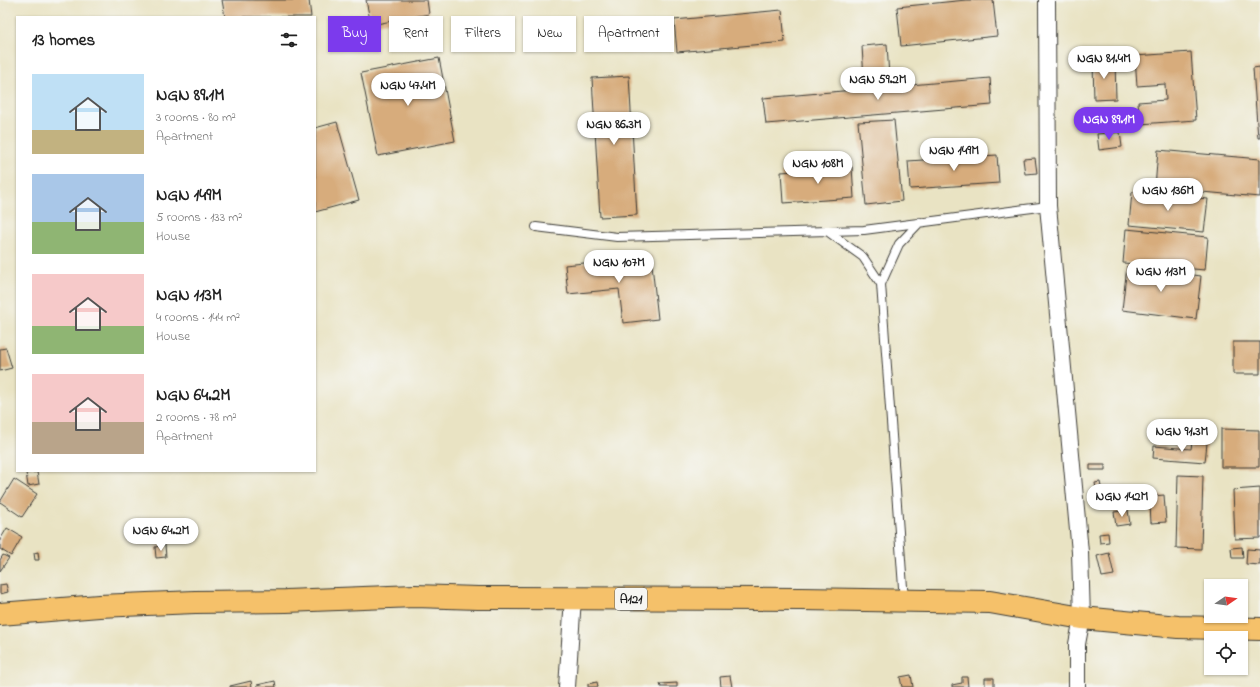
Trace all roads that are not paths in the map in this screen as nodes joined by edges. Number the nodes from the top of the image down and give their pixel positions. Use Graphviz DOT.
graph roads {
  1 [pos="1047,0"];
  2 [pos="1048,206"];
  3 [pos="920,222"];
  4 [pos="536,228"];
  5 [pos="826,231"];
  6 [pos="881,284"];
  7 [pos="573,598"];
  8 [pos="904,602"];
  9 [pos="0,614"];
  10 [pos="1082,618"];
  11 [pos="1260,628"];
  12 [pos="567,687"];
  13 [pos="1077,687"];
  1 -- 2 [label="street"];
  2 -- 3 [label="lane"];
  2 -- 10 [label="street"];
  3 -- 5 [label="lane"];
  3 -- 6 [label="lane"];
  4 -- 5 [label="lane"];
  5 -- 6 [label="lane"];
  6 -- 8 [label="lane"];
  7 -- 8 [label="main road, A121"];
  7 -- 9 [label="main road, A121"];
  7 -- 12 [label="street"];
  8 -- 10 [label="main road, A121"];
  10 -- 11 [label="main road, A121"];
  10 -- 13 [label="street"];
}
